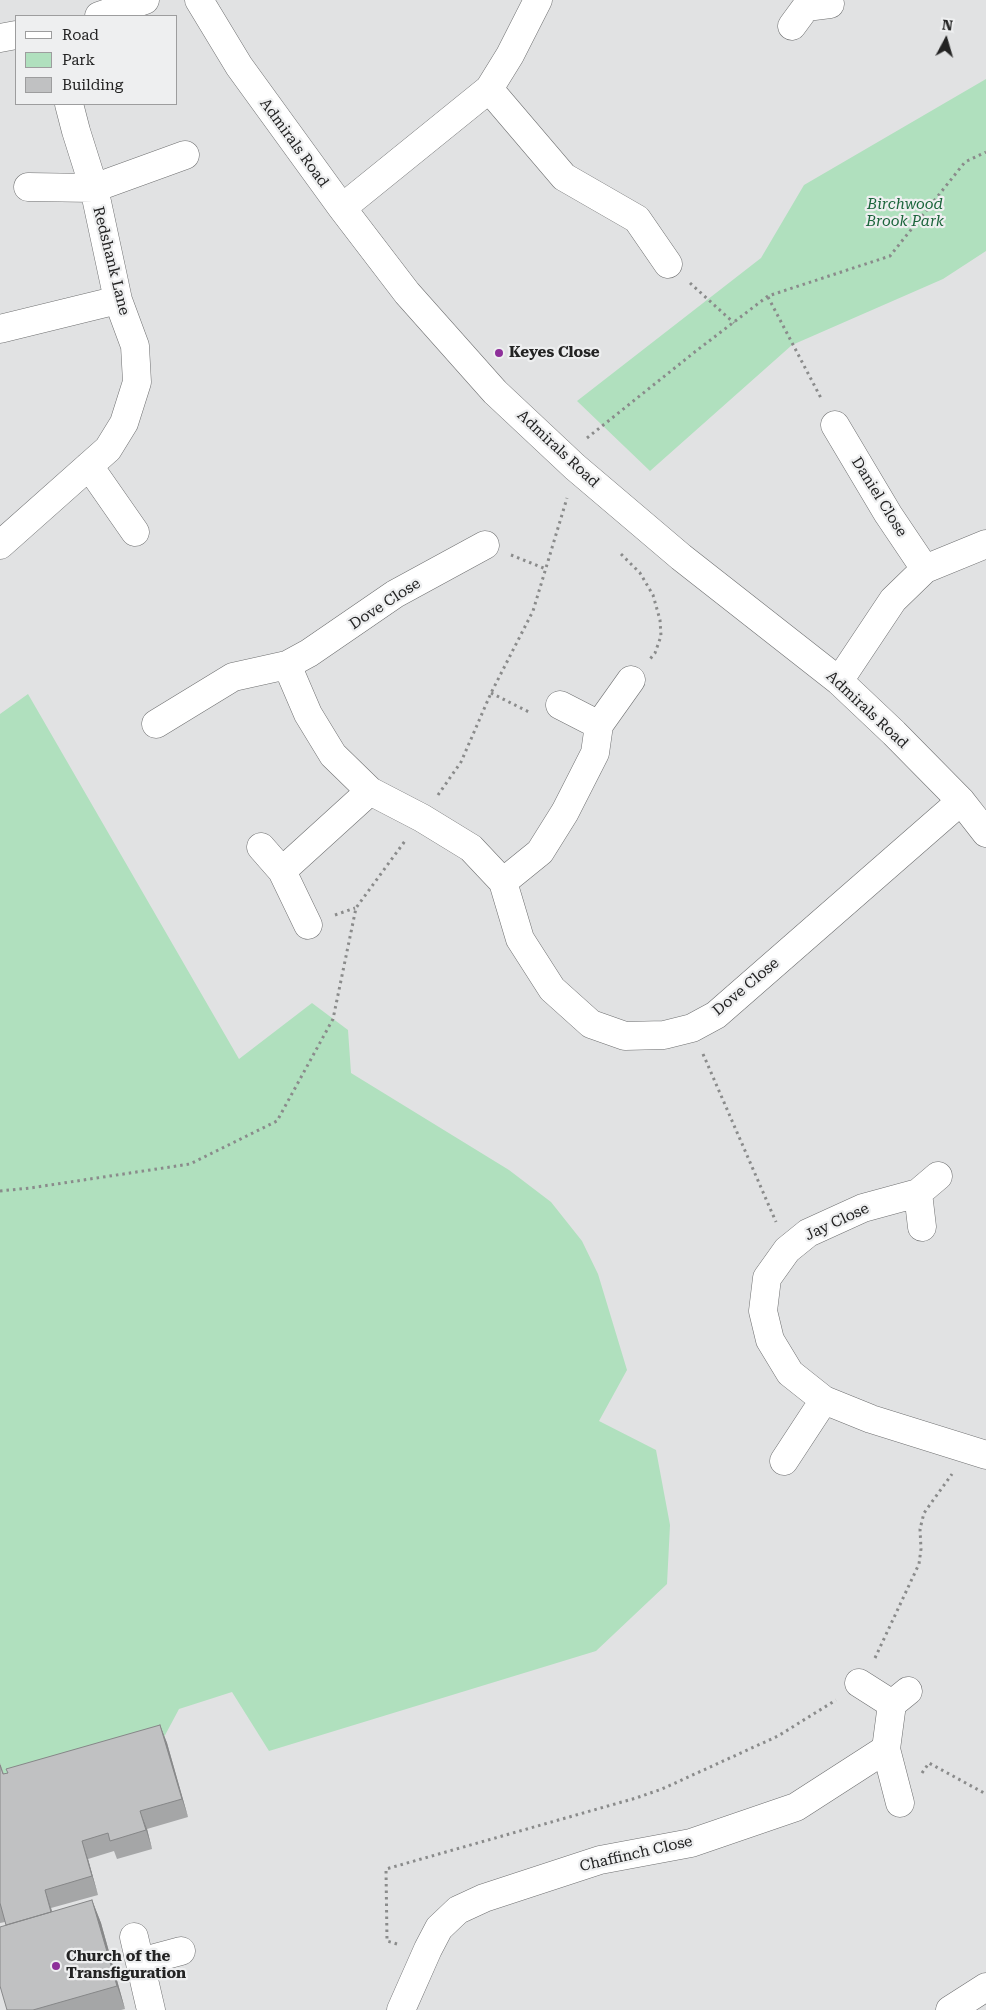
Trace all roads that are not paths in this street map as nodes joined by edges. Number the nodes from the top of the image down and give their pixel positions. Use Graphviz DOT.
graph roads {
  1 [pos="145,0"];
  2 [pos="199,0"];
  3 [pos="538,0"];
  4 [pos="101,15"];
  5 [pos="15,35"];
  6 [pos="0,38"];
  7 [pos="489,89"];
  8 [pos="69,105"];
  9 [pos="185,155"];
  10 [pos="28,186"];
  11 [pos="94,188"];
  12 [pos="342,208"];
  13 [pos="668,264"];
  14 [pos="118,300"];
  15 [pos="0,329"];
  16 [pos="835,425"];
  17 [pos="88,466"];
  18 [pos="135,532"];
  19 [pos="986,544"];
  20 [pos="0,545"];
  21 [pos="485,545"];
  22 [pos="925,569"];
  23 [pos="287,665"];
  24 [pos="630,680"];
  25 [pos="839,681"];
  26 [pos="560,705"];
  27 [pos="156,724"];
  28 [pos="599,725"];
  29 [pos="370,791"];
  30 [pos="961,802"];
  31 [pos="986,834"];
  32 [pos="261,847"];
  33 [pos="282,871"];
  34 [pos="503,882"];
  35 [pos="308,925"];
  36 [pos="922,1228"];
  37 [pos="824,1400"];
  38 [pos="986,1455"];
  39 [pos="784,1461"];
  40 [pos="859,1683"];
  41 [pos="886,1749"];
  42 [pos="900,1803"];
  43 [pos="181,1951"];
  44 [pos="986,1987"];
  45 [pos="151,2010"];
  46 [pos="401,2010"];
  47 [pos="950,2010"];
  1 -- 4 [label="street"];
  2 -- 12 [label="street, Admirals Road"];
  3 -- 7 [label="street"];
  5 -- 6 [label="street"];
  7 -- 12 [label="street"];
  7 -- 13 [label="street"];
  8 -- 11 [label="street, Redshank Lane"];
  9 -- 11 [label="street, Redshank Lane"];
  10 -- 11 [label="street, Redshank Lane"];
  11 -- 14 [label="street, Redshank Lane"];
  12 -- 25 [label="street, Admirals Road"];
  14 -- 15 [label="street"];
  14 -- 17 [label="street, Redshank Lane"];
  16 -- 22 [label="street, Daniel Close"];
  17 -- 18 [label="street"];
  17 -- 20 [label="street, Redshank Lane"];
  19 -- 22 [label="street"];
  21 -- 23 [label="street, Dove Close"];
  22 -- 25 [label="street"];
  23 -- 27 [label="street, Dove Close"];
  23 -- 29 [label="street, Dove Close"];
  24 -- 28 [label="street"];
  25 -- 30 [label="street, Admirals Road"];
  26 -- 28 [label="street"];
  28 -- 34 [label="street"];
  29 -- 33 [label="street"];
  29 -- 34 [label="street, Dove Close"];
  30 -- 31 [label="street, Admirals Road"];
  30 -- 34 [label="street, Dove Close"];
  32 -- 33 [label="street"];
  33 -- 35 [label="street"];
  36 -- 37 [label="street, Jay Close"];
  37 -- 38 [label="street, Jay Close"];
  37 -- 39 [label="street"];
  40 -- 41 [label="street"];
  41 -- 42 [label="street"];
  41 -- 46 [label="street, Chaffinch Close"];
  43 -- 45 [label="street"];
  44 -- 47 [label="street"];
}
